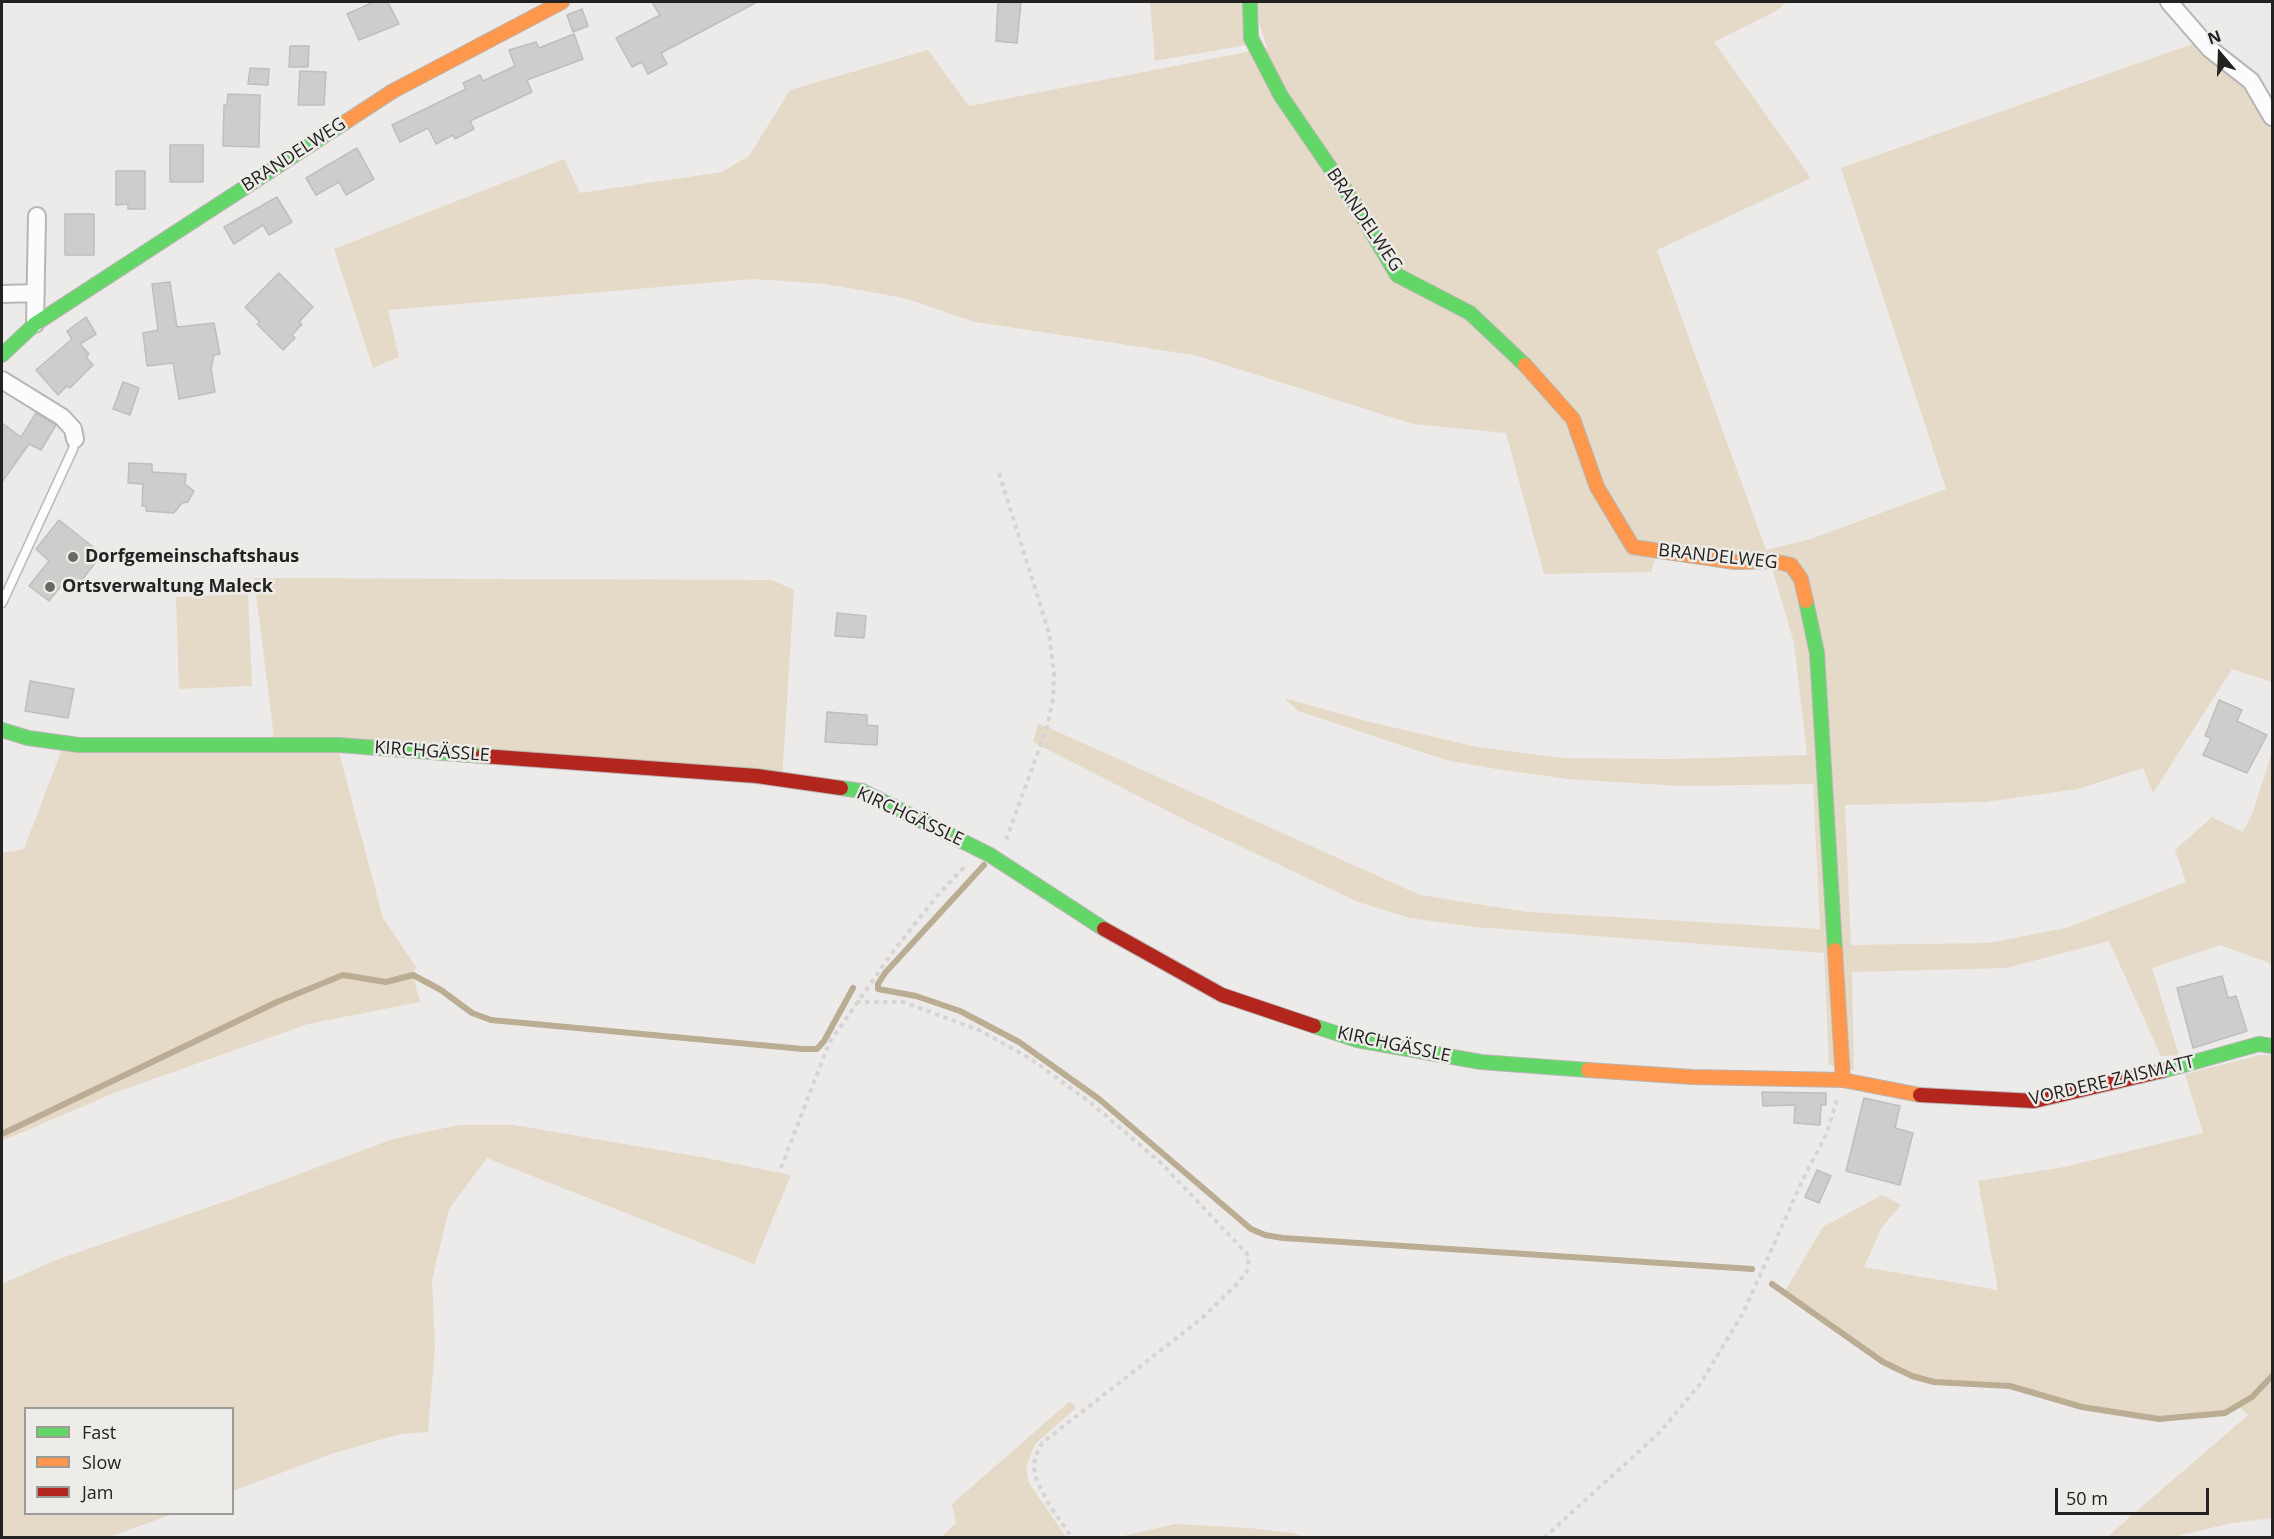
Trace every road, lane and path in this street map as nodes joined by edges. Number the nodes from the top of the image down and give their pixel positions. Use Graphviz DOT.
graph roads {
  1 [pos="562,2"];
  2 [pos="1250,2"];
  3 [pos="2169,2"];
  4 [pos="2272,117"];
  5 [pos="37,216"];
  6 [pos="36,293"];
  7 [pos="2,294"];
  8 [pos="35,324"];
  9 [pos="2,355"];
  10 [pos="2,380"];
  11 [pos="75,439"];
  12 [pos="999,473"];
  13 [pos="2,603"];
  14 [pos="2,730"];
  15 [pos="980,850"];
  16 [pos="996,859"];
  17 [pos="856,1002"];
  18 [pos="2272,1046"];
  19 [pos="1771,1079"];
  20 [pos="1843,1080"];
  21 [pos="781,1168"];
  22 [pos="1072,1538"];
  23 [pos="1544,1538"];
  1 -- 8 [label="street, BRANDELWEG"];
  2 -- 20 [label="street, BRANDELWEG"];
  3 -- 4 [label="street"];
  5 -- 6 [label="street"];
  6 -- 7 [label="street"];
  6 -- 8 [label="street"];
  8 -- 9 [label="street, BRANDELWEG"];
  10 -- 11 [label="street"];
  11 -- 13 [label="lane"];
  12 -- 16 [label="path"];
  14 -- 15 [label="street, KIRCHGÄSSLE"];
  15 -- 16 [label="street, KIRCHGÄSSLE"];
  15 -- 17 [label="path"];
  16 -- 19 [label="street, KIRCHGÄSSLE"];
  17 -- 21 [label="path"];
  17 -- 22 [label="path"];
  18 -- 20 [label="street, VORDERE ZAISMATT"];
  19 -- 20 [label="street, VORDERE ZAISMATT"];
  20 -- 23 [label="path"];
}
